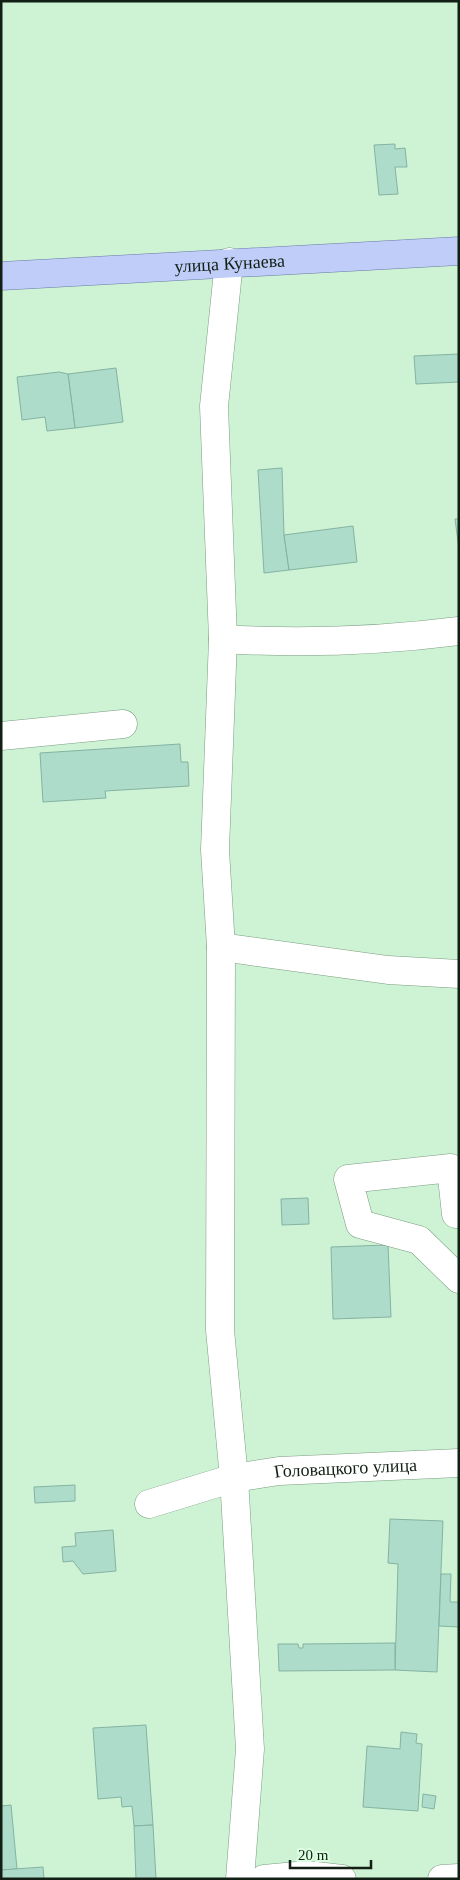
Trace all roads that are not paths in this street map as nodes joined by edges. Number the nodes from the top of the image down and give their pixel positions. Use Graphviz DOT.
graph roads {
  1 [pos="459,251"];
  2 [pos="229,262"];
  3 [pos="1,276"];
  4 [pos="459,631"];
  5 [pos="222,639"];
  6 [pos="124,724"];
  7 [pos="1,736"];
  8 [pos="221,947"];
  9 [pos="459,974"];
  10 [pos="459,1214"];
  11 [pos="459,1279"];
  12 [pos="459,1463"];
  13 [pos="234,1478"];
  14 [pos="148,1504"];
  15 [pos="459,1878"];
  16 [pos="240,1879"];
  17 [pos="264,1879"];
  18 [pos="342,1879"];
  19 [pos="442,1879"];
  1 -- 2 [label="main road, улица Кунаева"];
  2 -- 3 [label="main road, улица Кунаева"];
  2 -- 5 [label="street"];
  4 -- 5 [label="street"];
  5 -- 8 [label="street"];
  6 -- 7 [label="street"];
  8 -- 9 [label="street"];
  8 -- 13 [label="street"];
  10 -- 11 [label="street"];
  12 -- 13 [label="street, Головацкого улица"];
  13 -- 14 [label="street, Головацкого улица"];
  13 -- 16 [label="street"];
  15 -- 19 [label="street"];
  17 -- 18 [label="street"];
}
